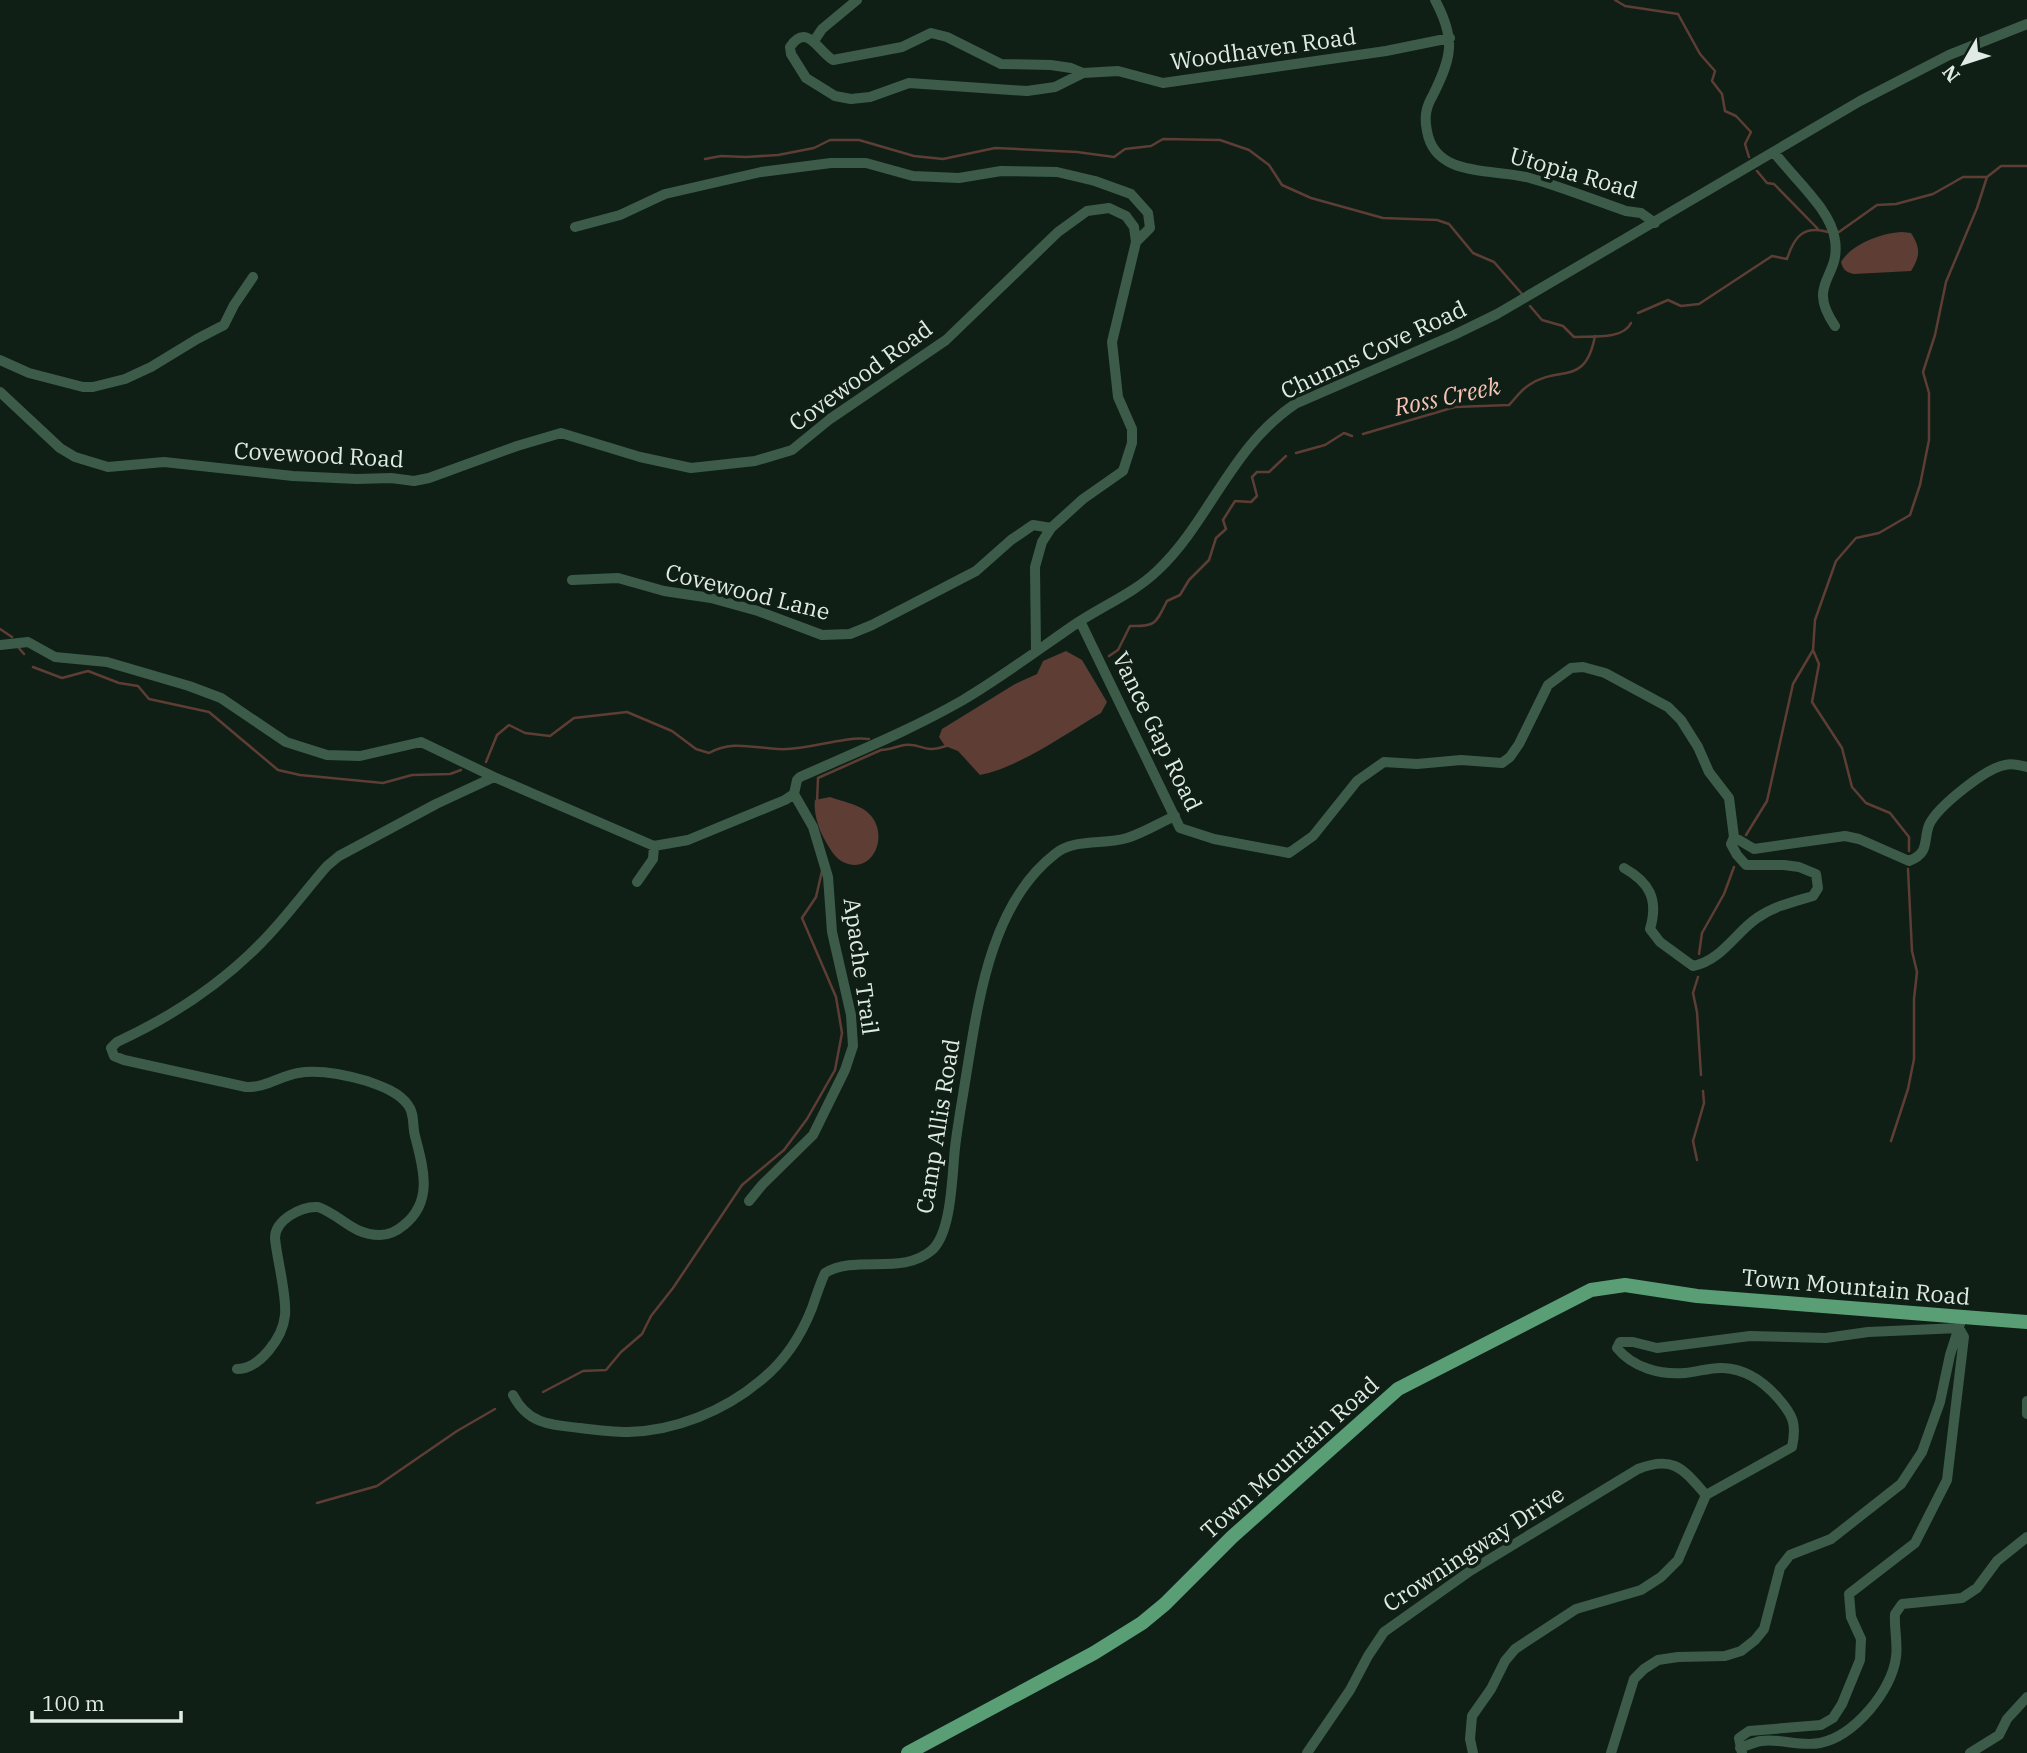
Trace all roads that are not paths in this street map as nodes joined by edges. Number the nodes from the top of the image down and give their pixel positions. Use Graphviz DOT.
graph roads {
  1 [pos="857,0"];
  2 [pos="1435,0"];
  3 [pos="2027,24"];
  4 [pos="1450,38"];
  5 [pos="814,41"];
  6 [pos="1083,73"];
  7 [pos="1774,152"];
  8 [pos="1655,223"];
  9 [pos="575,227"];
  10 [pos="1136,242"];
  11 [pos="253,277"];
  12 [pos="1835,326"];
  13 [pos="0,359"];
  14 [pos="0,392"];
  15 [pos="1051,528"];
  16 [pos="572,580"];
  17 [pos="1080,621"];
  18 [pos="0,645"];
  19 [pos="1036,652"];
  20 [pos="2027,767"];
  21 [pos="494,777"];
  22 [pos="794,794"];
  23 [pos="1175,816"];
  24 [pos="1734,836"];
  25 [pos="654,846"];
  26 [pos="1624,868"];
  27 [pos="637,881"];
  28 [pos="749,1201"];
  29 [pos="2027,1322"];
  30 [pos="1961,1323"];
  31 [pos="237,1369"];
  32 [pos="513,1395"];
  33 [pos="2027,1401"];
  34 [pos="2027,1414"];
  35 [pos="1706,1495"];
  36 [pos="2027,1537"];
  37 [pos="2027,1697"];
  38 [pos="1741,1750"];
  39 [pos="908,1753"];
  40 [pos="1307,1753"];
  41 [pos="1473,1753"];
  42 [pos="1611,1753"];
  43 [pos="1970,1753"];
  1 -- 5 [label="street"];
  2 -- 4 [label="street"];
  3 -- 7 [label="street, Chunns Cove Road"];
  4 -- 6 [label="street, Woodhaven Road"];
  4 -- 8 [label="street, Utopia Road"];
  5 -- 6 [label="street, Woodhaven Road"];
  5 -- 6 [label="street, Woodhaven Road"];
  7 -- 8 [label="street, Chunns Cove Road"];
  7 -- 12 [label="street"];
  8 -- 17 [label="street, Chunns Cove Road"];
  9 -- 10 [label="street"];
  10 -- 14 [label="street, Covewood Road"];
  10 -- 15 [label="street"];
  11 -- 13 [label="street"];
  15 -- 16 [label="street, Covewood Lane"];
  15 -- 19 [label="street"];
  17 -- 19 [label="street, Chunns Cove Road"];
  17 -- 23 [label="street, Vance Gap Road"];
  18 -- 21 [label="street"];
  19 -- 22 [label="street, Chunns Cove Road"];
  20 -- 24 [label="street"];
  21 -- 25 [label="street"];
  21 -- 31 [label="street"];
  22 -- 25 [label="street, Chunns Cove Road"];
  22 -- 28 [label="street, Apache Trail"];
  23 -- 24 [label="street, Vance Gap Road"];
  23 -- 32 [label="street, Camp Allis Road"];
  24 -- 26 [label="street"];
  25 -- 27 [label="street"];
  29 -- 30 [label="main road, Town Mountain Road"];
  30 -- 35 [label="street"];
  30 -- 38 [label="street"];
  30 -- 39 [label="main road, Town Mountain Road"];
  30 -- 42 [label="street"];
  33 -- 34 [label="street"];
  35 -- 40 [label="street, Crowningway Drive"];
  35 -- 41 [label="street"];
  36 -- 38 [label="street"];
  37 -- 43 [label="street"];
}
